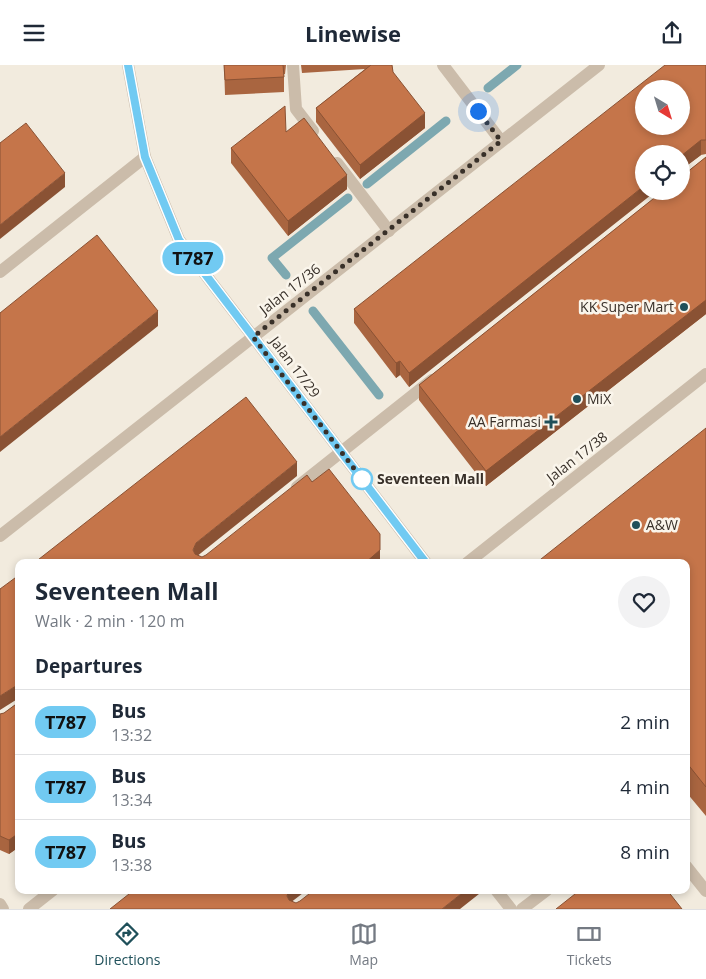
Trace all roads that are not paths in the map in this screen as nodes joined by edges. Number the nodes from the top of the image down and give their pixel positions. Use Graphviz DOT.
graph roads {
  1 [pos="128,65"];
  2 [pos="293,65"];
  3 [pos="443,65"];
  4 [pos="599,65"];
  5 [pos="319,139"];
  6 [pos="501,141"];
  7 [pos="330,155"];
  8 [pos="145,157"];
  9 [pos="388,231"];
  10 [pos="0,272"];
  11 [pos="253,337"];
  12 [pos="443,372"];
  13 [pos="706,374"];
  14 [pos="342,453"];
  15 [pos="284,498"];
  16 [pos="0,536"];
  17 [pos="423,559"];
  18 [pos="472,559"];
  19 [pos="690,871"];
  20 [pos="706,891"];
  21 [pos="48,894"];
  22 [pos="499,894"];
  23 [pos="542,894"];
  24 [pos="0,904"];
  25 [pos="4,909"];
  26 [pos="29,909"];
  27 [pos="511,909"];
  28 [pos="522,909"];
  1 -- 8 [label="street, Jalan 17/29"];
  2 -- 5 [label="street"];
  3 -- 6 [label="street"];
  4 -- 6 [label="street, Jalan 17/36"];
  6 -- 9 [label="street, Jalan 17/36"];
  7 -- 9 [label="street"];
  8 -- 10 [label="street"];
  8 -- 11 [label="street, Jalan 17/29"];
  9 -- 11 [label="street, Jalan 17/36"];
  11 -- 14 [label="street, Jalan 17/29"];
  11 -- 16 [label="street, Jalan 17/36"];
  12 -- 14 [label="street"];
  13 -- 18 [label="street, Jalan 17/38"];
  14 -- 15 [label="street"];
  14 -- 17 [label="street, Jalan 17/29"];
  19 -- 20 [label="street"];
  21 -- 26 [label="street"];
  22 -- 27 [label="street"];
  23 -- 28 [label="street"];
  24 -- 25 [label="street"];
}
